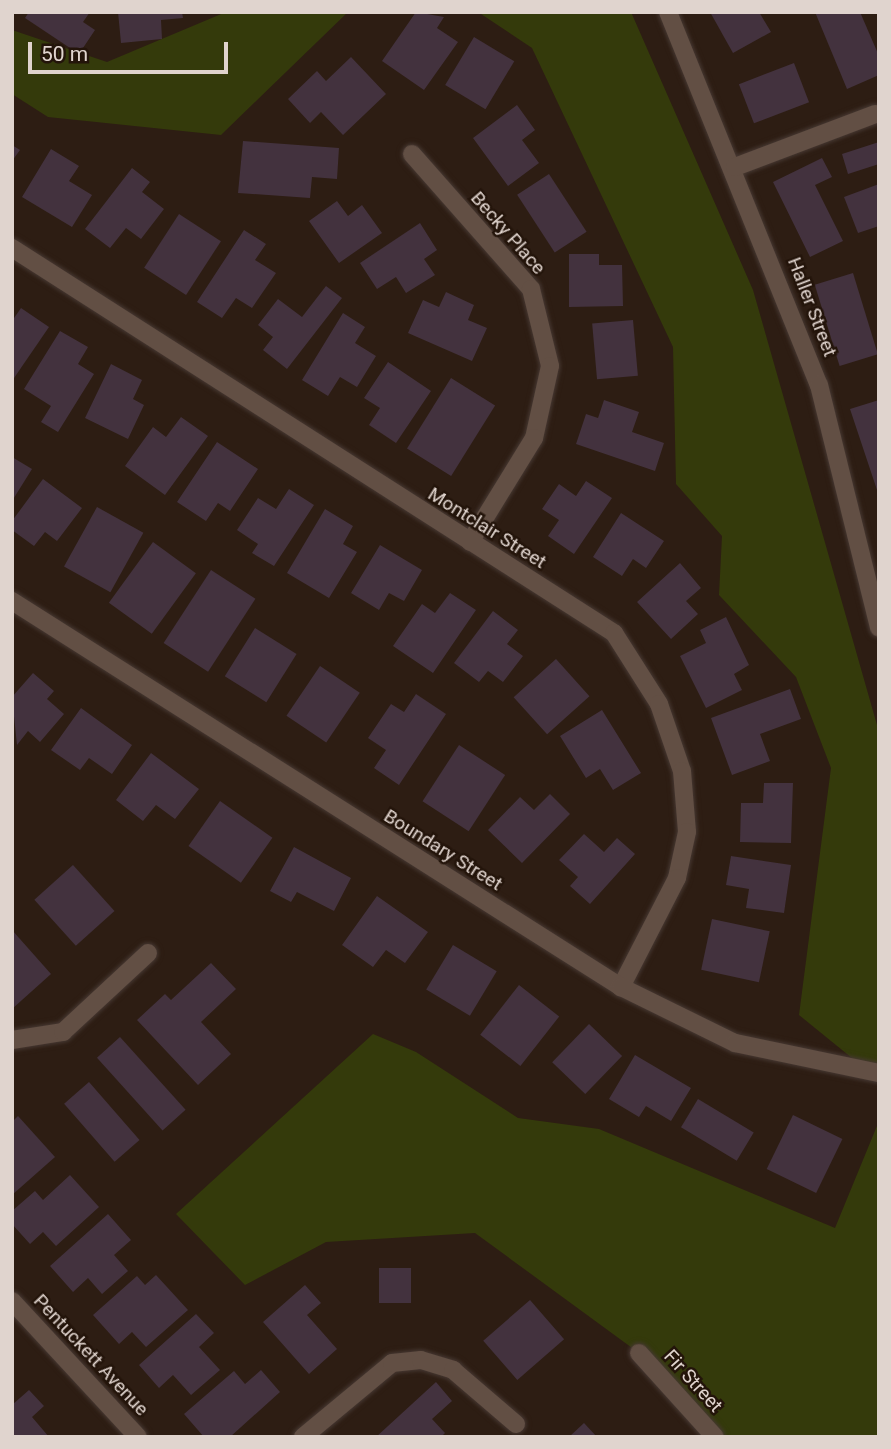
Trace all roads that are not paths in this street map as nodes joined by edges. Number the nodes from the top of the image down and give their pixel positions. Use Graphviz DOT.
graph roads {
  1 [pos="668,12"];
  2 [pos="875,114"];
  3 [pos="412,154"];
  4 [pos="735,167"];
  5 [pos="12,248"];
  6 [pos="470,542"];
  7 [pos="12,601"];
  8 [pos="879,628"];
  9 [pos="148,953"];
  10 [pos="621,987"];
  11 [pos="12,1040"];
  12 [pos="879,1073"];
  13 [pos="12,1301"];
  14 [pos="639,1353"];
  15 [pos="516,1424"];
  16 [pos="138,1437"];
  17 [pos="303,1437"];
  18 [pos="715,1437"];
  1 -- 4 [label="street, Haller Street"];
  2 -- 4 [label="street"];
  3 -- 6 [label="street, Becky Place"];
  4 -- 8 [label="street, Haller Street"];
  5 -- 6 [label="street, Montclair Street"];
  6 -- 10 [label="street, Montclair Street"];
  7 -- 10 [label="street, Boundary Street"];
  9 -- 11 [label="street"];
  10 -- 12 [label="street, Boundary Street"];
  13 -- 16 [label="street, Pentuckett Avenue"];
  14 -- 18 [label="street, Fir Street"];
  15 -- 17 [label="street"];
}
